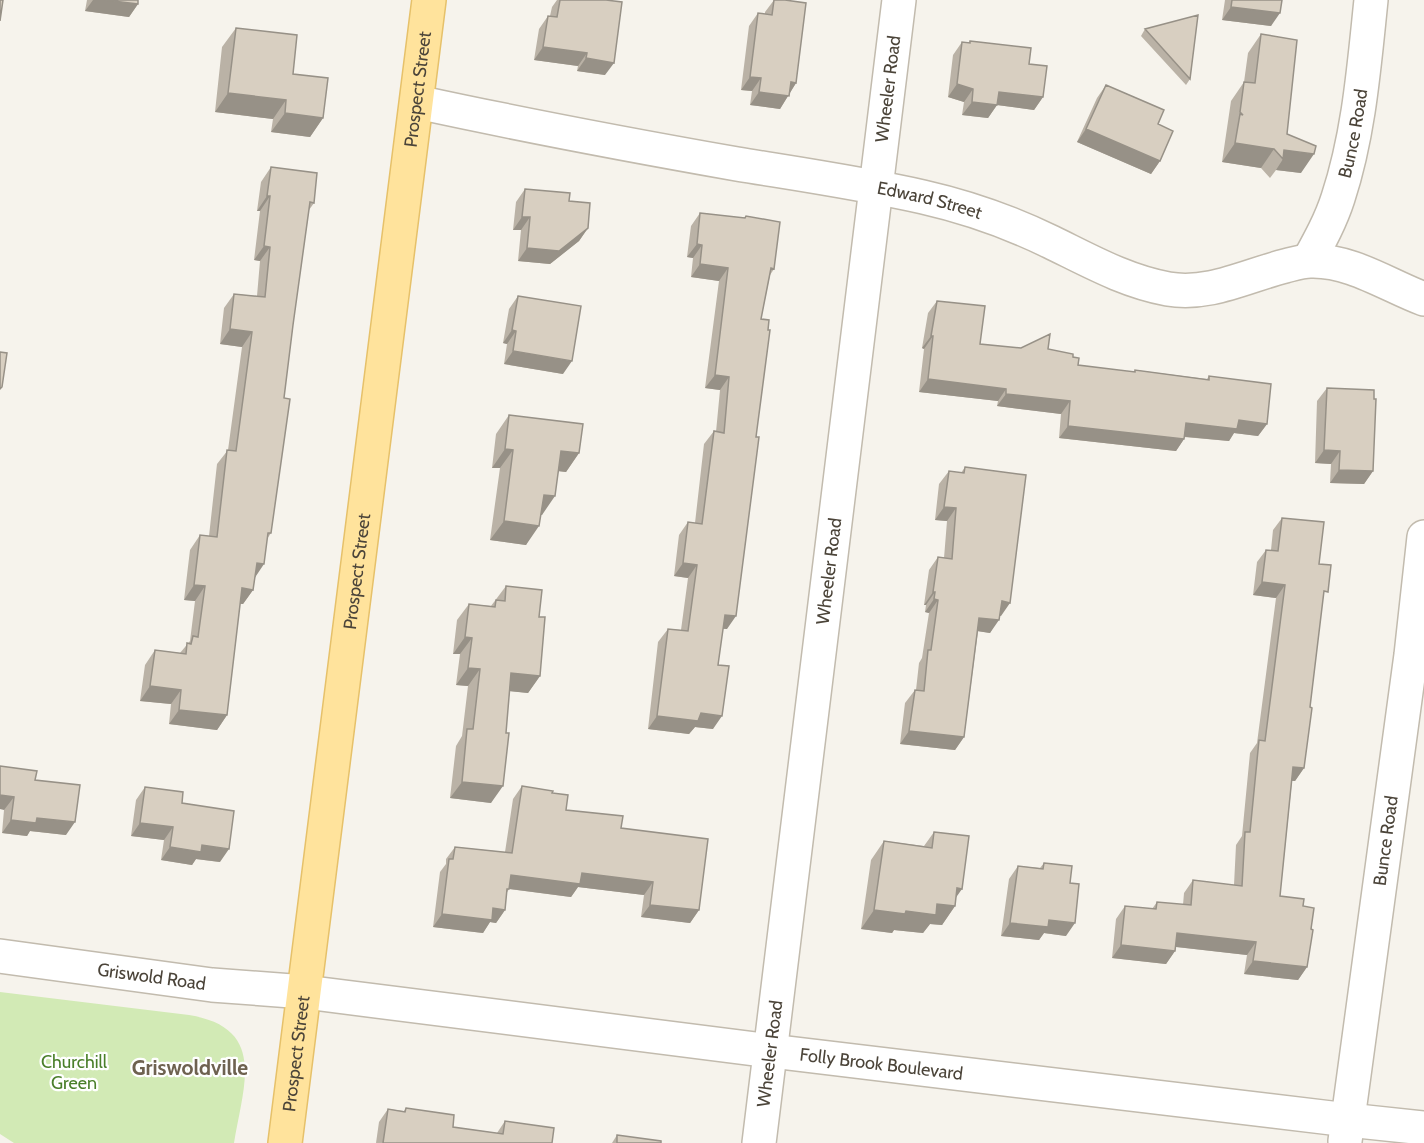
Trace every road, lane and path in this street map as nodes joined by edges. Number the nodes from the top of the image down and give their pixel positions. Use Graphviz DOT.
graph roads {
  1 [pos="429,0"];
  2 [pos="899,0"];
  3 [pos="1371,0"];
  4 [pos="417,102"];
  5 [pos="876,188"];
  6 [pos="1309,261"];
  7 [pos="1424,299"];
  8 [pos="1424,537"];
  9 [pos="0,956"];
  10 [pos="305,993"];
  11 [pos="771,1052"];
  12 [pos="1424,1128"];
  13 [pos="1347,1132"];
  14 [pos="285,1143"];
  15 [pos="759,1143"];
  1 -- 4 [label="main road, Prospect Street"];
  2 -- 5 [label="street, Wheeler Road"];
  3 -- 6 [label="street, Bunce Road"];
  4 -- 5 [label="street, Edward Street"];
  4 -- 10 [label="main road, Prospect Street"];
  5 -- 6 [label="street, Edward Street"];
  5 -- 11 [label="street, Wheeler Road"];
  6 -- 7 [label="street, Edward Street"];
  8 -- 13 [label="street, Bunce Road"];
  9 -- 10 [label="street, Griswold Road"];
  10 -- 11 [label="street, Folly Brook Boulevard"];
  10 -- 14 [label="main road, Prospect Street"];
  11 -- 13 [label="street, Folly Brook Boulevard"];
  11 -- 15 [label="street, Wheeler Road"];
  12 -- 13 [label="street, Folly Brook Boulevard"];
}
